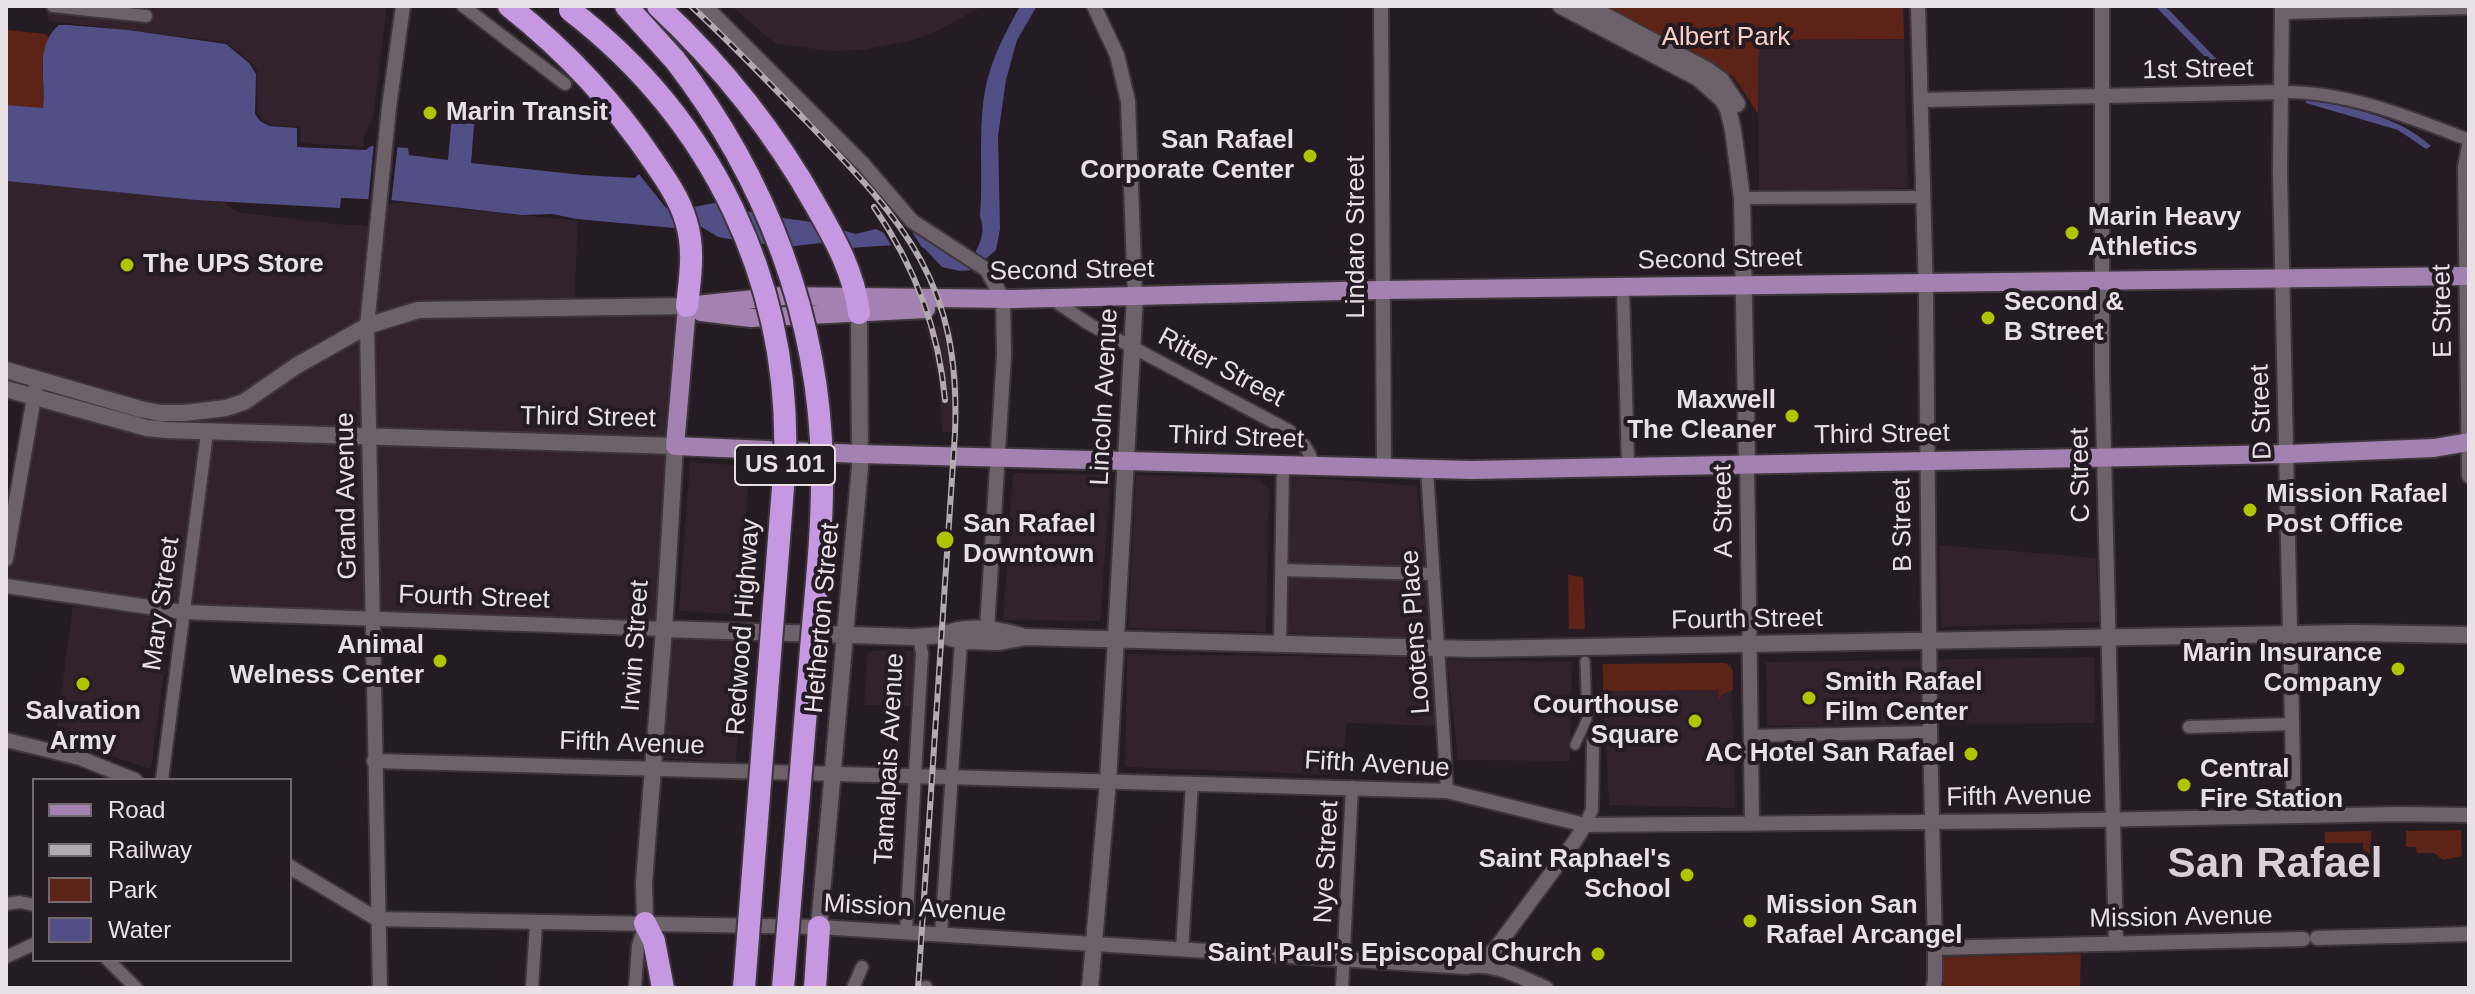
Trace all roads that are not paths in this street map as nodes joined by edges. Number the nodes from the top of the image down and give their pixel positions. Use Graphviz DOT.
graph roads {
  1 [pos="53,6"];
  2 [pos="403,6"];
  3 [pos="463,6"];
  4 [pos="509,6"];
  5 [pos="626,6"];
  6 [pos="658,6"];
  7 [pos="705,6"];
  8 [pos="1094,6"];
  9 [pos="1381,6"];
  10 [pos="1561,6"];
  11 [pos="1587,6"];
  12 [pos="1918,6"];
  13 [pos="2102,6"];
  14 [pos="567,8"];
  15 [pos="2469,8"];
  16 [pos="2282,10"];
  17 [pos="146,16"];
  18 [pos="565,84"];
  19 [pos="2282,92"];
  20 [pos="2100,96"];
  21 [pos="1921,100"];
  22 [pos="1733,108"];
  23 [pos="2469,143"];
  24 [pos="1924,197"];
  25 [pos="1742,198"];
  26 [pos="2468,276"];
  27 [pos="2283,279"];
  28 [pos="2103,280"];
  29 [pos="1926,283"];
  30 [pos="1744,285"];
  31 [pos="1623,288"];
  32 [pos="1381,290"];
  33 [pos="1135,296"];
  34 [pos="1051,298"];
  35 [pos="1003,299"];
  36 [pos="858,305"];
  37 [pos="687,306"];
  38 [pos="367,326"];
  39 [pos="1133,347"];
  40 [pos="6,370"];
  41 [pos="37,380"];
  42 [pos="6,389"];
  43 [pos="32,397"];
  44 [pos="207,433"];
  45 [pos="371,438"];
  46 [pos="2469,442"];
  47 [pos="675,446"];
  48 [pos="860,454"];
  49 [pos="2288,454"];
  50 [pos="2104,457"];
  51 [pos="998,458"];
  52 [pos="1126,461"];
  53 [pos="1926,461"];
  54 [pos="1747,463"];
  55 [pos="1283,465"];
  56 [pos="1628,465"];
  57 [pos="1314,466"];
  58 [pos="1384,467"];
  59 [pos="1427,470"];
  60 [pos="2469,476"];
  61 [pos="6,559"];
  62 [pos="1282,570"];
  63 [pos="1433,574"];
  64 [pos="6,586"];
  65 [pos="183,612"];
  66 [pos="373,620"];
  67 [pos="664,629"];
  68 [pos="987,629"];
  69 [pos="847,634"];
  70 [pos="2292,634"];
  71 [pos="942,635"];
  72 [pos="2469,635"];
  73 [pos="919,637"];
  74 [pos="1026,637"];
  75 [pos="2109,637"];
  76 [pos="1116,640"];
  77 [pos="961,641"];
  78 [pos="1929,641"];
  79 [pos="1280,644"];
  80 [pos="1749,645"];
  81 [pos="1439,649"];
  82 [pos="1585,661"];
  83 [pos="2292,724"];
  84 [pos="2189,727"];
  85 [pos="1930,732"];
  86 [pos="1751,736"];
  87 [pos="6,740"];
  88 [pos="1593,742"];
  89 [pos="1575,745"];
  90 [pos="374,761"];
  91 [pos="653,769"];
  92 [pos="834,773"];
  93 [pos="915,776"];
  94 [pos="952,776"];
  95 [pos="130,778"];
  96 [pos="162,778"];
  97 [pos="1108,781"];
  98 [pos="1192,783"];
  99 [pos="1352,787"];
  100 [pos="1447,791"];
  101 [pos="2469,815"];
  102 [pos="2294,816"];
  103 [pos="2113,820"];
  104 [pos="1932,821"];
  105 [pos="1752,824"];
  106 [pos="1585,825"];
  107 [pos="292,868"];
  108 [pos="6,904"];
  109 [pos="32,905"];
  110 [pos="377,919"];
  111 [pos="645,923"];
  112 [pos="536,924"];
  113 [pos="819,927"];
  114 [pos="906,931"];
  115 [pos="941,934"];
  116 [pos="2469,934"];
  117 [pos="1095,943"];
  118 [pos="2116,944"];
  119 [pos="32,945"];
  120 [pos="1935,948"];
  121 [pos="1182,950"];
  122 [pos="6,957"];
  123 [pos="1344,960"];
  124 [pos="110,962"];
  125 [pos="1477,965"];
  126 [pos="862,967"];
  127 [pos="136,988"];
  128 [pos="380,988"];
  129 [pos="532,988"];
  130 [pos="635,988"];
  131 [pos="663,988"];
  132 [pos="744,988"];
  133 [pos="783,988"];
  134 [pos="815,988"];
  135 [pos="853,988"];
  136 [pos="1090,988"];
  137 [pos="1342,988"];
  138 [pos="1546,988"];
  139 [pos="1933,988"];
  1 -- 17 [label="street"];
  2 -- 38 [label="street, Grand Avenue"];
  3 -- 18 [label="street"];
  4 -- 37 [label="highway"];
  5 -- 133 [label="highway, US 101, bridge"];
  6 -- 36 [label="highway"];
  7 -- 35 [label="street"];
  8 -- 33 [label="street, Lincoln Avenue"];
  9 -- 32 [label="street, Lindaro Street"];
  10 -- 22 [label="main road"];
  11 -- 22 [label="main road"];
  12 -- 21 [label="street, B Street"];
  13 -- 20 [label="street, C Street"];
  14 -- 132 [label="highway, Redwood Highway / US 101, bridge"];
  15 -- 16 [label="street"];
  16 -- 19 [label="street, D Street"];
  19 -- 20 [label="street, 1st Street"];
  19 -- 23 [label="street, 1st Street"];
  19 -- 27 [label="street, D Street"];
  20 -- 21 [label="street, 1st Street"];
  20 -- 28 [label="street, C Street"];
  21 -- 24 [label="street, B Street"];
  22 -- 25 [label="main road, A Street"];
  23 -- 26 [label="street, E Street"];
  24 -- 25 [label="street"];
  24 -- 29 [label="street, B Street"];
  25 -- 30 [label="main road, A Street"];
  26 -- 27 [label="main road, Second Street"];
  26 -- 46 [label="street, E Street"];
  27 -- 28 [label="main road, Second Street"];
  27 -- 49 [label="street, D Street"];
  28 -- 29 [label="main road, Second Street"];
  28 -- 50 [label="street, C Street"];
  29 -- 30 [label="main road, Second Street"];
  29 -- 53 [label="street, B Street"];
  30 -- 31 [label="main road, Second Street"];
  30 -- 54 [label="main road, A Street"];
  31 -- 32 [label="main road, Second Street"];
  31 -- 56 [label="street"];
  32 -- 33 [label="main road, Second Street"];
  32 -- 58 [label="street, Lindaro Street"];
  33 -- 34 [label="main road, Second Street"];
  33 -- 39 [label="main road, Lincoln Avenue"];
  34 -- 35 [label="main road, Second Street"];
  34 -- 39 [label="street, Ritter Street"];
  35 -- 36 [label="main road, Second Street"];
  35 -- 51 [label="street"];
  36 -- 37 [label="main road, Second Street"];
  36 -- 48 [label="main road, Hetherton Street"];
  37 -- 38 [label="main road, Second Street"];
  37 -- 47 [label="main road, Irwin Street"];
  38 -- 41 [label="main road, Second Street"];
  38 -- 45 [label="street, Grand Avenue"];
  39 -- 52 [label="main road, Lincoln Avenue"];
  39 -- 57 [label="street, Ritter Street"];
  40 -- 41 [label="main road"];
  41 -- 43 [label="street"];
  42 -- 43 [label="main road, Third Street"];
  43 -- 44 [label="main road, Third Street"];
  43 -- 61 [label="street"];
  44 -- 45 [label="main road, Third Street"];
  44 -- 65 [label="street, Mary Street"];
  45 -- 47 [label="main road, Third Street"];
  45 -- 66 [label="street, Grand Avenue"];
  46 -- 49 [label="main road, Third Street"];
  46 -- 60 [label="street, E Street"];
  47 -- 48 [label="main road, Third Street"];
  47 -- 67 [label="main road, Irwin Street"];
  48 -- 51 [label="main road, Third Street"];
  48 -- 69 [label="main road, Hetherton Street"];
  49 -- 50 [label="main road, Third Street"];
  49 -- 70 [label="street, D Street"];
  50 -- 53 [label="main road, Third Street"];
  50 -- 75 [label="street, C Street"];
  51 -- 52 [label="main road, Third Street"];
  51 -- 68 [label="street"];
  52 -- 55 [label="main road, Third Street"];
  52 -- 76 [label="main road, Lincoln Avenue"];
  53 -- 54 [label="main road, Third Street"];
  53 -- 78 [label="street, B Street"];
  54 -- 56 [label="main road, Third Street"];
  54 -- 80 [label="street, A Street"];
  55 -- 57 [label="main road, Third Street"];
  55 -- 62 [label="street"];
  56 -- 59 [label="main road, Third Street"];
  57 -- 58 [label="main road, Third Street"];
  58 -- 59 [label="main road, Third Street"];
  59 -- 63 [label="street, Lootens Place"];
  62 -- 63 [label="street"];
  62 -- 79 [label="street"];
  63 -- 81 [label="street, Lootens Place"];
  64 -- 65 [label="street, Fourth Street"];
  65 -- 66 [label="street, Fourth Street"];
  65 -- 96 [label="street, Mary Street"];
  66 -- 67 [label="street, Fourth Street"];
  66 -- 90 [label="street, Grand Avenue"];
  67 -- 69 [label="main road, Fourth Street"];
  67 -- 91 [label="main road, Irwin Street"];
  68 -- 71 [label="main road, Fourth Street"];
  68 -- 74 [label="main road, Fourth Street"];
  69 -- 73 [label="main road, Fourth Street"];
  69 -- 92 [label="main road, Hetherton Street"];
  70 -- 72 [label="main road, Fourth Street"];
  70 -- 75 [label="main road, Fourth Street"];
  70 -- 83 [label="street, D Street"];
  71 -- 73 [label="main road, Fourth Street"];
  71 -- 77 [label="main road, Fourth Street"];
  73 -- 93 [label="street, Tamalpais Avenue"];
  74 -- 76 [label="main road, Fourth Street"];
  74 -- 77 [label="main road, Fourth Street"];
  75 -- 78 [label="main road, Fourth Street"];
  75 -- 103 [label="street, C Street"];
  76 -- 79 [label="main road, Fourth Street"];
  76 -- 97 [label="main road, Lincoln Avenue"];
  77 -- 94 [label="street"];
  78 -- 80 [label="main road, Fourth Street"];
  78 -- 85 [label="street, B Street"];
  79 -- 81 [label="main road, Fourth Street"];
  80 -- 81 [label="main road, Fourth Street"];
  80 -- 86 [label="street, A Street"];
  81 -- 100 [label="street, Lootens Place"];
  82 -- 89 [label="street"];
  83 -- 84 [label="street"];
  83 -- 102 [label="street, D Street"];
  85 -- 86 [label="street"];
  85 -- 104 [label="street, B Street"];
  86 -- 105 [label="street, A Street"];
  87 -- 95 [label="street"];
  88 -- 106 [label="street"];
  90 -- 91 [label="street, Fifth Avenue"];
  90 -- 110 [label="street, Grand Avenue"];
  91 -- 92 [label="street, Fifth Avenue"];
  91 -- 111 [label="main road, Irwin Street"];
  92 -- 93 [label="street, Fifth Avenue"];
  92 -- 113 [label="main road, Hetherton Street"];
  93 -- 94 [label="street, Fifth Avenue"];
  93 -- 114 [label="street, Tamalpais Avenue"];
  94 -- 97 [label="street, Fifth Avenue"];
  94 -- 115 [label="street"];
  97 -- 98 [label="street, Fifth Avenue"];
  97 -- 117 [label="main road, Lincoln Avenue"];
  98 -- 99 [label="street, Fifth Avenue"];
  98 -- 121 [label="street"];
  99 -- 100 [label="street, Fifth Avenue"];
  99 -- 123 [label="street, Nye Street"];
  100 -- 106 [label="street, Fifth Avenue"];
  101 -- 102 [label="street, Fifth Avenue"];
  102 -- 103 [label="street, Fifth Avenue"];
  103 -- 104 [label="street, Fifth Avenue"];
  103 -- 118 [label="street, C Street"];
  104 -- 105 [label="street, Fifth Avenue"];
  104 -- 120 [label="street, B Street"];
  105 -- 106 [label="street, Fifth Avenue"];
  106 -- 125 [label="street"];
  107 -- 110 [label="street, Mission Avenue"];
  108 -- 109 [label="street"];
  110 -- 112 [label="street, Mission Avenue"];
  110 -- 128 [label="street, Grand Avenue"];
  111 -- 112 [label="street, Mission Avenue"];
  111 -- 113 [label="street, Mission Avenue"];
  111 -- 130 [label="street, Irwin Street"];
  111 -- 131 [label="highway"];
  112 -- 129 [label="street"];
  113 -- 114 [label="street, Mission Avenue"];
  113 -- 134 [label="highway"];
  114 -- 115 [label="street, Mission Avenue"];
  115 -- 117 [label="street, Mission Avenue"];
  116 -- 118 [label="street, Mission Avenue"];
  117 -- 121 [label="street, Mission Avenue"];
  117 -- 136 [label="main road, Lincoln Avenue"];
  118 -- 120 [label="street, Mission Avenue"];
  119 -- 122 [label="street"];
  120 -- 139 [label="street"];
  121 -- 123 [label="street, Mission Avenue"];
  123 -- 125 [label="street, Mission Avenue"];
  123 -- 137 [label="street, Nye Street"];
  124 -- 127 [label="street"];
  125 -- 138 [label="street, Mission Avenue"];
  126 -- 135 [label="street"];
}
